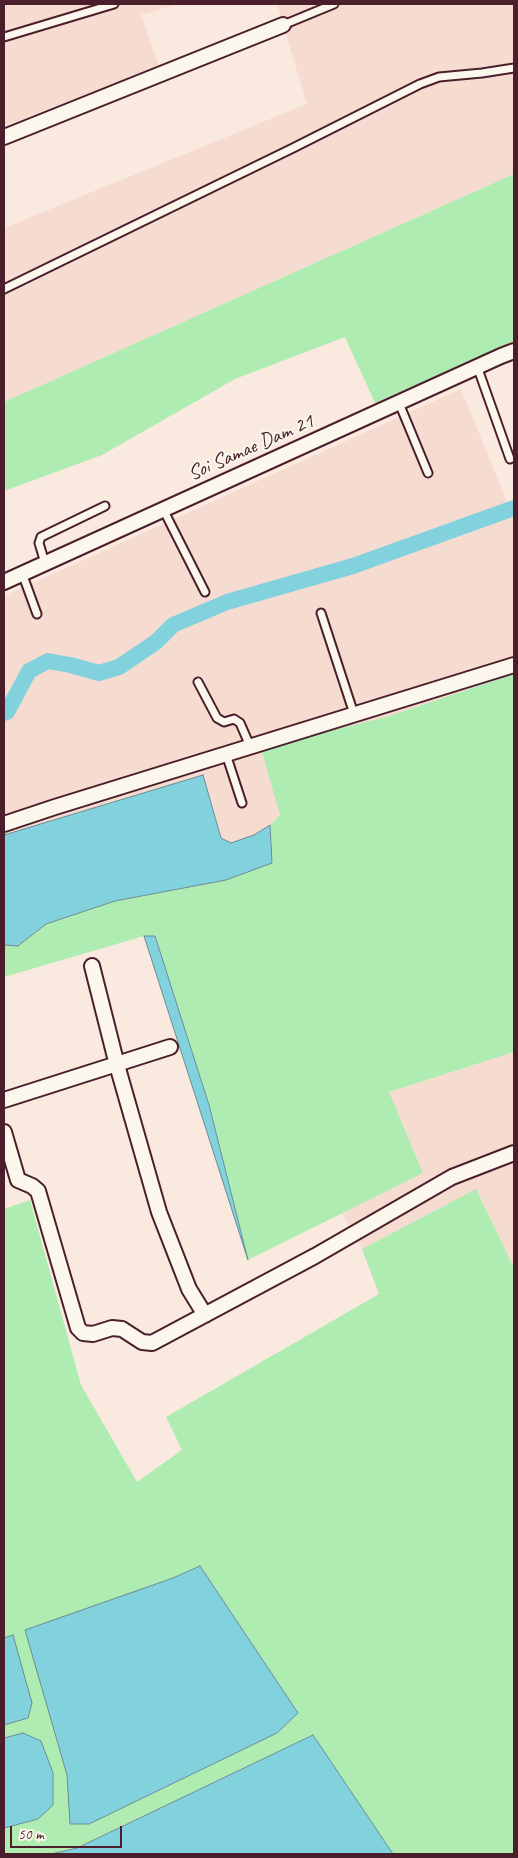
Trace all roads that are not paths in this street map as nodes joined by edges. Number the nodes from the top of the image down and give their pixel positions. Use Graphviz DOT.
graph roads {
  1 [pos="114,4"];
  2 [pos="334,4"];
  3 [pos="283,25"];
  4 [pos="4,37"];
  5 [pos="514,68"];
  6 [pos="4,137"];
  7 [pos="4,289"];
  8 [pos="514,351"];
  9 [pos="478,366"];
  10 [pos="399,403"];
  11 [pos="510,458"];
  12 [pos="428,473"];
  13 [pos="105,506"];
  14 [pos="163,508"];
  15 [pos="45,563"];
  16 [pos="22,573"];
  17 [pos="4,582"];
  18 [pos="205,592"];
  19 [pos="321,613"];
  20 [pos="37,614"];
  21 [pos="514,665"];
  22 [pos="198,682"];
  23 [pos="354,714"];
  24 [pos="250,746"];
  25 [pos="226,754"];
  26 [pos="242,803"];
  27 [pos="4,824"];
  28 [pos="92,966"];
  29 [pos="170,1047"];
  30 [pos="117,1065"];
  31 [pos="4,1100"];
  32 [pos="5,1138"];
  33 [pos="514,1153"];
  34 [pos="205,1315"];
  1 -- 4 [label="lane"];
  2 -- 3 [label="lane"];
  3 -- 6 [label="street"];
  5 -- 7 [label="lane"];
  8 -- 9 [label="street, Soi Samae Dam 21"];
  9 -- 10 [label="street, Soi Samae Dam 21"];
  9 -- 11 [label="lane"];
  10 -- 12 [label="lane"];
  10 -- 14 [label="street, Soi Samae Dam 21"];
  13 -- 15 [label="lane"];
  14 -- 15 [label="street, Soi Samae Dam 21"];
  14 -- 18 [label="lane"];
  15 -- 16 [label="street, Soi Samae Dam 21"];
  16 -- 17 [label="street, Soi Samae Dam 21"];
  16 -- 20 [label="lane"];
  19 -- 23 [label="lane"];
  21 -- 23 [label="street"];
  22 -- 24 [label="lane"];
  23 -- 24 [label="street"];
  24 -- 25 [label="street"];
  25 -- 26 [label="lane"];
  25 -- 27 [label="street"];
  28 -- 30 [label="street"];
  29 -- 30 [label="street"];
  30 -- 31 [label="street"];
  30 -- 34 [label="street"];
  32 -- 34 [label="street"];
  33 -- 34 [label="street"];
}
